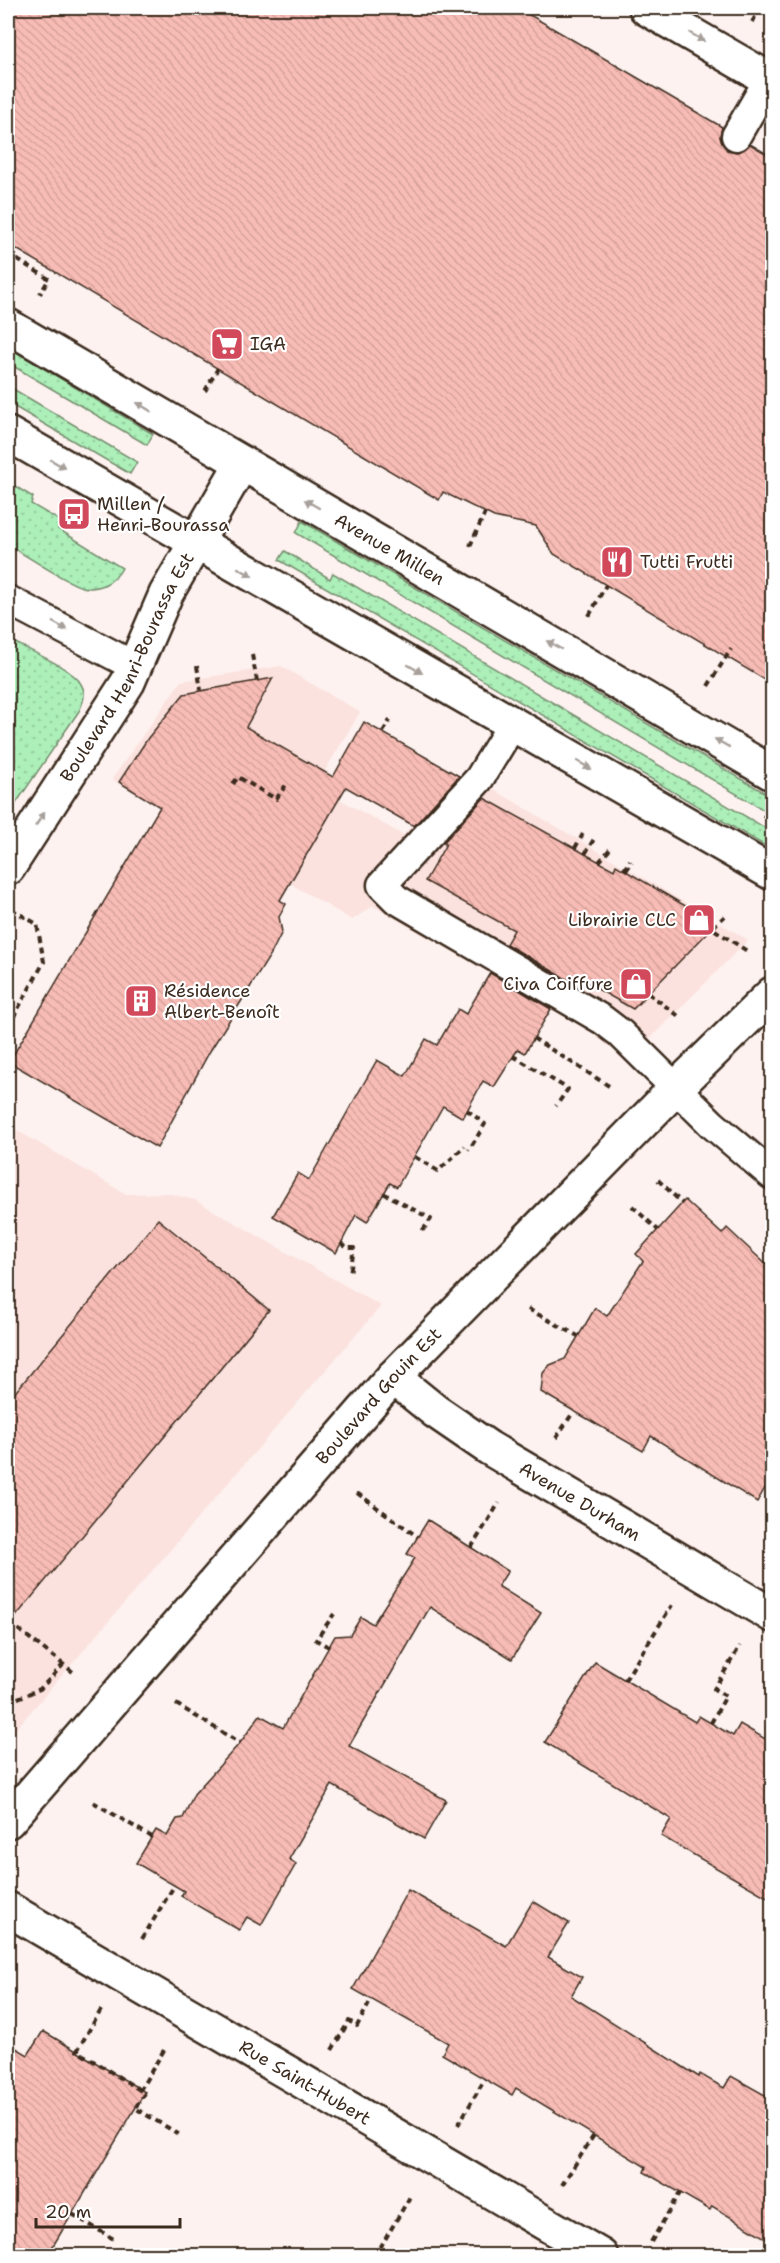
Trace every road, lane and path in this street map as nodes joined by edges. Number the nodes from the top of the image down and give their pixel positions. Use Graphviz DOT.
graph roads {
  1 [pos="646,8"];
  2 [pos="760,8"];
  3 [pos="751,23"];
  4 [pos="771,80"];
  5 [pos="736,136"];
  6 [pos="8,254"];
  7 [pos="40,294"];
  8 [pos="8,326"];
  9 [pos="218,368"];
  10 [pos="205,391"];
  11 [pos="8,434"];
  12 [pos="242,463"];
  13 [pos="485,513"];
  14 [pos="195,543"];
  15 [pos="470,546"];
  16 [pos="606,585"];
  17 [pos="8,600"];
  18 [pos="589,616"];
  19 [pos="731,649"];
  20 [pos="252,655"];
  21 [pos="197,666"];
  22 [pos="136,667"];
  23 [pos="257,681"];
  24 [pos="708,686"];
  25 [pos="201,690"];
  26 [pos="390,720"];
  27 [pos="512,724"];
  28 [pos="383,732"];
  29 [pos="772,773"];
  30 [pos="233,784"];
  31 [pos="285,785"];
  32 [pos="583,834"];
  33 [pos="594,839"];
  34 [pos="575,848"];
  35 [pos="610,849"];
  36 [pos="585,854"];
  37 [pos="631,861"];
  38 [pos="599,862"];
  39 [pos="8,868"];
  40 [pos="625,871"];
  41 [pos="772,873"];
  42 [pos="13,910"];
  43 [pos="725,916"];
  44 [pos="747,951"];
  45 [pos="648,993"];
  46 [pos="772,994"];
  47 [pos="680,1017"];
  48 [pos="8,1027"];
  49 [pos="533,1038"];
  50 [pos="8,1042"];
  51 [pos="17,1049"];
  52 [pos="513,1056"];
  53 [pos="609,1086"];
  54 [pos="676,1088"];
  55 [pos="556,1106"];
  56 [pos="467,1110"];
  57 [pos="465,1146"];
  58 [pos="469,1150"];
  59 [pos="415,1157"];
  60 [pos="772,1175"];
  61 [pos="658,1180"];
  62 [pos="383,1193"];
  63 [pos="682,1203"];
  64 [pos="632,1206"];
  65 [pos="658,1230"];
  66 [pos="420,1234"];
  67 [pos="341,1243"];
  68 [pos="350,1274"];
  69 [pos="528,1309"];
  70 [pos="578,1336"];
  71 [pos="393,1377"];
  72 [pos="574,1411"];
  73 [pos="554,1442"];
  74 [pos="357,1493"];
  75 [pos="502,1499"];
  76 [pos="418,1537"];
  77 [pos="471,1548"];
  78 [pos="674,1602"];
  79 [pos="334,1614"];
  80 [pos="772,1615"];
  81 [pos="10,1623"];
  82 [pos="742,1642"];
  83 [pos="329,1647"];
  84 [pos="63,1665"];
  85 [pos="72,1672"];
  86 [pos="625,1680"];
  87 [pos="8,1702"];
  88 [pos="176,1704"];
  89 [pos="711,1723"];
  90 [pos="240,1743"];
  91 [pos="93,1802"];
  92 [pos="8,1821"];
  93 [pos="152,1837"];
  94 [pos="174,1886"];
  95 [pos="8,1909"];
  96 [pos="140,1941"];
  97 [pos="371,2000"];
  98 [pos="102,2006"];
  99 [pos="168,2045"];
  100 [pos="330,2053"];
  101 [pos="8,2057"];
  102 [pos="13,2060"];
  103 [pos="485,2079"];
  104 [pos="140,2090"];
  105 [pos="456,2127"];
  106 [pos="180,2135"];
  107 [pos="594,2135"];
  108 [pos="560,2188"];
  109 [pos="414,2190"];
  110 [pos="680,2193"];
  111 [pos="72,2214"];
  112 [pos="117,2241"];
  113 [pos="651,2242"];
  114 [pos="772,2245"];
  115 [pos="380,2248"];
  116 [pos="601,2256"];
  117 [pos="766,2256"];
  1 -- 4 [label="street, one-way"];
  2 -- 3 [label="path"];
  4 -- 5 [label="lane"];
  6 -- 7 [label="path"];
  12 -- 8 [label="street, Avenue Millen, one-way"];
  9 -- 10 [label="path"];
  11 -- 14 [label="street, one-way"];
  12 -- 14 [label="street, Boulevard Henri-Bourassa Est"];
  29 -- 12 [label="street, Avenue Millen, one-way"];
  13 -- 15 [label="path"];
  14 -- 22 [label="street, Boulevard Henri-Bourassa Est"];
  14 -- 27 [label="street, one-way"];
  16 -- 18 [label="path"];
  17 -- 22 [label="lane, one-way"];
  19 -- 24 [label="path"];
  20 -- 23 [label="path"];
  21 -- 25 [label="path"];
  39 -- 22 [label="street, Boulevard Henri-Bourassa Est, one-way"];
  26 -- 28 [label="path"];
  27 -- 41 [label="street, one-way"];
  27 -- 54 [label="lane"];
  30 -- 31 [label="path"];
  32 -- 34 [label="path"];
  33 -- 36 [label="path"];
  35 -- 38 [label="path"];
  37 -- 40 [label="path"];
  42 -- 48 [label="path"];
  43 -- 44 [label="path"];
  45 -- 47 [label="path"];
  46 -- 54 [label="street, Boulevard Gouin Est"];
  49 -- 53 [label="path"];
  50 -- 51 [label="path"];
  52 -- 55 [label="path"];
  54 -- 60 [label="lane"];
  54 -- 71 [label="street, Boulevard Gouin Est"];
  56 -- 58 [label="path"];
  57 -- 59 [label="path"];
  61 -- 63 [label="path"];
  62 -- 66 [label="path"];
  64 -- 65 [label="path"];
  67 -- 68 [label="path"];
  69 -- 70 [label="path"];
  71 -- 80 [label="street, Avenue Durham"];
  71 -- 92 [label="street, Boulevard Gouin Est"];
  72 -- 73 [label="path"];
  74 -- 76 [label="path"];
  75 -- 77 [label="path"];
  78 -- 86 [label="path"];
  79 -- 83 [label="path"];
  81 -- 84 [label="path"];
  82 -- 89 [label="path"];
  84 -- 85 [label="path"];
  84 -- 87 [label="path"];
  88 -- 90 [label="path"];
  91 -- 93 [label="path"];
  94 -- 96 [label="path"];
  95 -- 116 [label="street, Rue Saint-Hubert"];
  97 -- 100 [label="path"];
  98 -- 104 [label="path"];
  99 -- 104 [label="path"];
  101 -- 102 [label="path"];
  103 -- 105 [label="path"];
  104 -- 106 [label="path"];
  107 -- 108 [label="path"];
  109 -- 115 [label="path"];
  110 -- 113 [label="path"];
  111 -- 112 [label="path"];
  114 -- 117 [label="path"];
}
